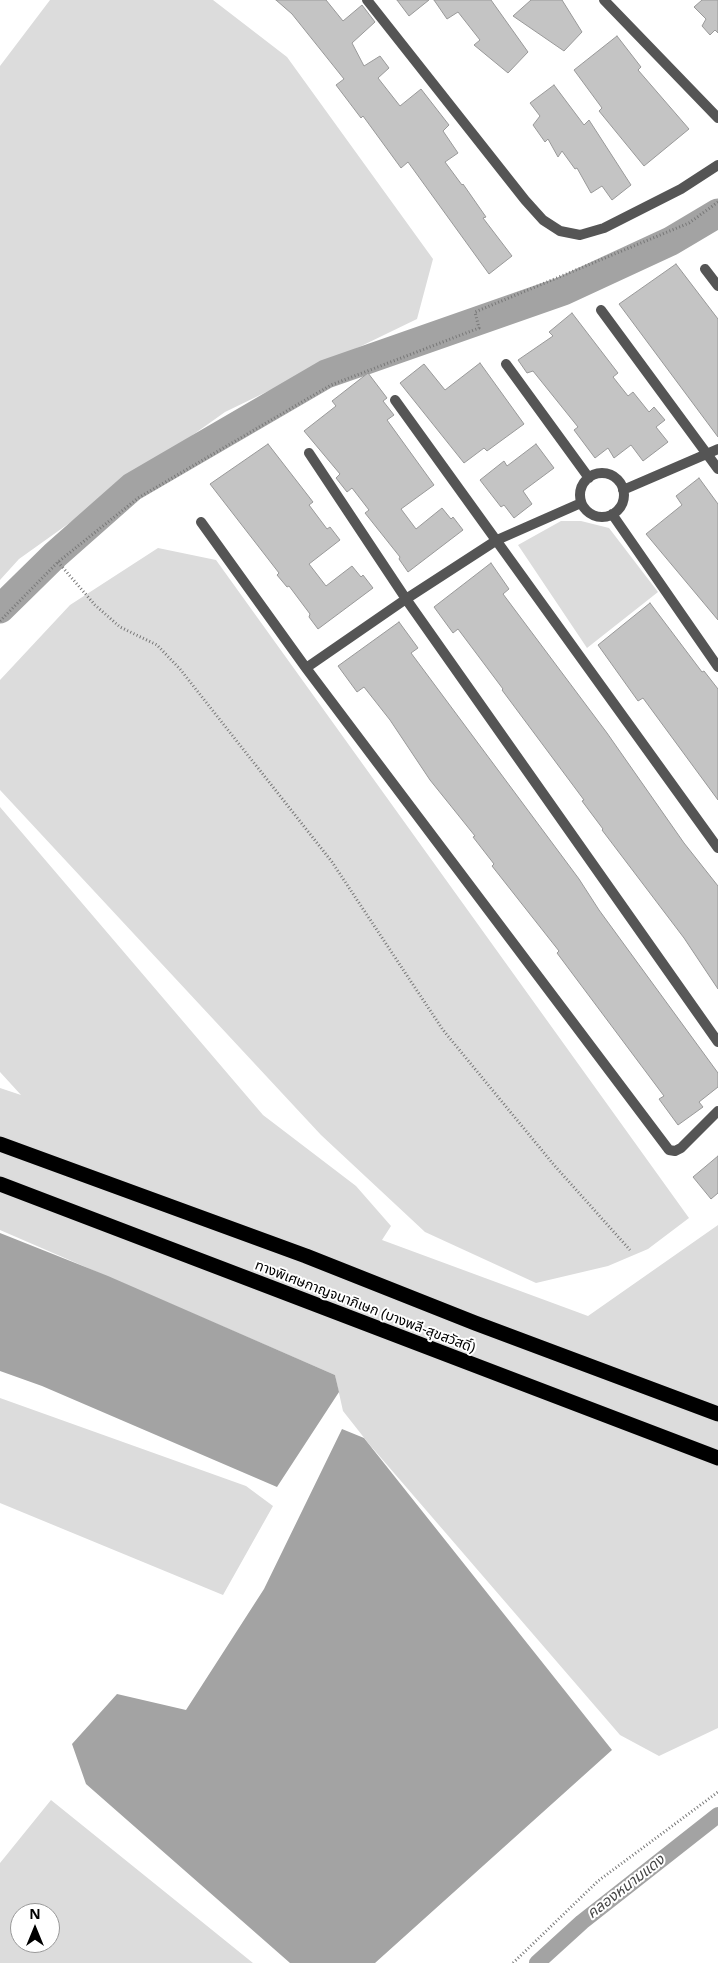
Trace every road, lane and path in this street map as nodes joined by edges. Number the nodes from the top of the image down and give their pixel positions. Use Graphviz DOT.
graph roads {
  1 [pos="367,0"];
  2 [pos="604,0"];
  3 [pos="718,118"];
  4 [pos="718,165"];
  5 [pos="718,202"];
  6 [pos="705,269"];
  7 [pos="718,286"];
  8 [pos="601,310"];
  9 [pos="506,364"];
  10 [pos="396,400"];
  11 [pos="718,449"];
  12 [pos="308,453"];
  13 [pos="707,453"];
  14 [pos="718,469"];
  15 [pos="589,478"];
  16 [pos="623,490"];
  17 [pos="581,503"];
  18 [pos="612,514"];
  19 [pos="201,522"];
  20 [pos="497,540"];
  21 [pos="58,562"];
  22 [pos="406,599"];
  23 [pos="0,621"];
  24 [pos="306,668"];
  25 [pos="718,668"];
  26 [pos="718,848"];
  27 [pos="718,1042"];
  28 [pos="718,1111"];
  29 [pos="0,1144"];
  30 [pos="0,1184"];
  31 [pos="630,1250"];
  32 [pos="718,1414"];
  33 [pos="718,1458"];
  34 [pos="718,1792"];
  35 [pos="513,1963"];
  1 -- 4 [label="street"];
  2 -- 3 [label="street"];
  5 -- 21 [label="path"];
  6 -- 7 [label="street"];
  8 -- 13 [label="street"];
  9 -- 15 [label="street"];
  10 -- 20 [label="street"];
  11 -- 13 [label="street"];
  12 -- 22 [label="street"];
  13 -- 14 [label="street"];
  13 -- 16 [label="street"];
  15 -- 16 [label="street"];
  15 -- 17 [label="street"];
  16 -- 18 [label="street"];
  17 -- 18 [label="street"];
  17 -- 20 [label="street"];
  18 -- 25 [label="street"];
  19 -- 24 [label="street"];
  20 -- 22 [label="street"];
  20 -- 26 [label="street"];
  21 -- 23 [label="path"];
  21 -- 31 [label="path"];
  22 -- 24 [label="street"];
  22 -- 27 [label="street"];
  24 -- 28 [label="street"];
  29 -- 32 [label="highway, ทางพิเศษกาญจนาภิเษก (บางพลี-สุขสวัสดิ์)"];
  30 -- 33 [label="highway, ทางพิเศษกาญจนาภิเษก (บางพลี-สุขสวัสดิ์)"];
  34 -- 35 [label="path"];
}
